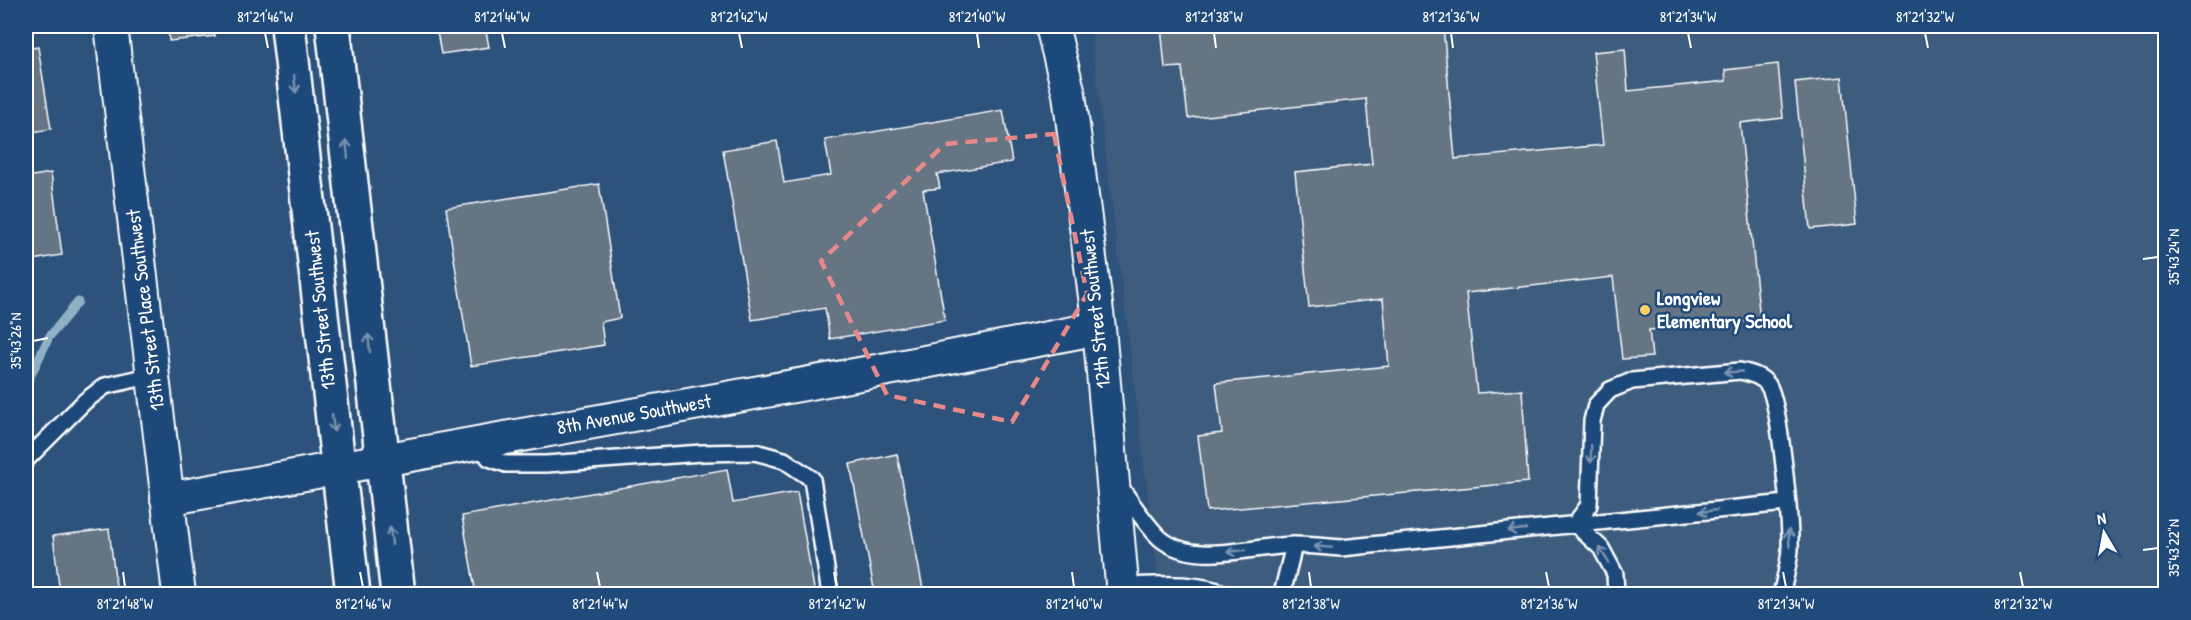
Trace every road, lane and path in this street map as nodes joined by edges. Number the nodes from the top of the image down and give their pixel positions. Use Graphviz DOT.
graph roads {
  1 [pos="111,26"];
  2 [pos="288,26"];
  3 [pos="333,26"];
  4 [pos="1052,26"];
  5 [pos="1100,328"];
  6 [pos="153,375"];
  7 [pos="477,442"];
  8 [pos="26,460"];
  9 [pos="382,460"];
  10 [pos="338,468"];
  11 [pos="1112,476"];
  12 [pos="167,499"];
  13 [pos="1787,503"];
  14 [pos="1575,524"];
  15 [pos="1294,545"];
  16 [pos="1122,590"];
  17 [pos="179,594"];
  18 [pos="353,594"];
  19 [pos="398,594"];
  20 [pos="830,594"];
  21 [pos="1227,594"];
  22 [pos="1282,594"];
  23 [pos="1616,594"];
  24 [pos="1779,594"];
  1 -- 6 [label="street, 13th Street Place Southwest"];
  2 -- 10 [label="main road, 13th Street Southwest, one-way"];
  9 -- 3 [label="main road, one-way"];
  4 -- 5 [label="street, 12th Street Southwest"];
  5 -- 7 [label="street, 8th Avenue Southwest"];
  5 -- 11 [label="street, 12th Street Southwest"];
  6 -- 8 [label="lane"];
  6 -- 12 [label="street, 13th Street Place Southwest"];
  7 -- 9 [label="street, 8th Avenue Southwest"];
  7 -- 20 [label="lane"];
  9 -- 10 [label="street, 8th Avenue Southwest"];
  19 -- 9 [label="main road, one-way"];
  10 -- 12 [label="street, 8th Avenue Southwest"];
  10 -- 18 [label="main road, 13th Street Southwest"];
  15 -- 11 [label="lane, one-way"];
  11 -- 16 [label="street, 12th Street Southwest"];
  12 -- 17 [label="street, 13th Street Place Southwest"];
  13 -- 14 [label="lane, one-way"];
  13 -- 14 [label="lane, one-way"];
  24 -- 13 [label="lane, one-way"];
  14 -- 15 [label="lane, one-way"];
  23 -- 14 [label="lane, one-way"];
  15 -- 22 [label="lane"];
  16 -- 21 [label="lane"];
}
